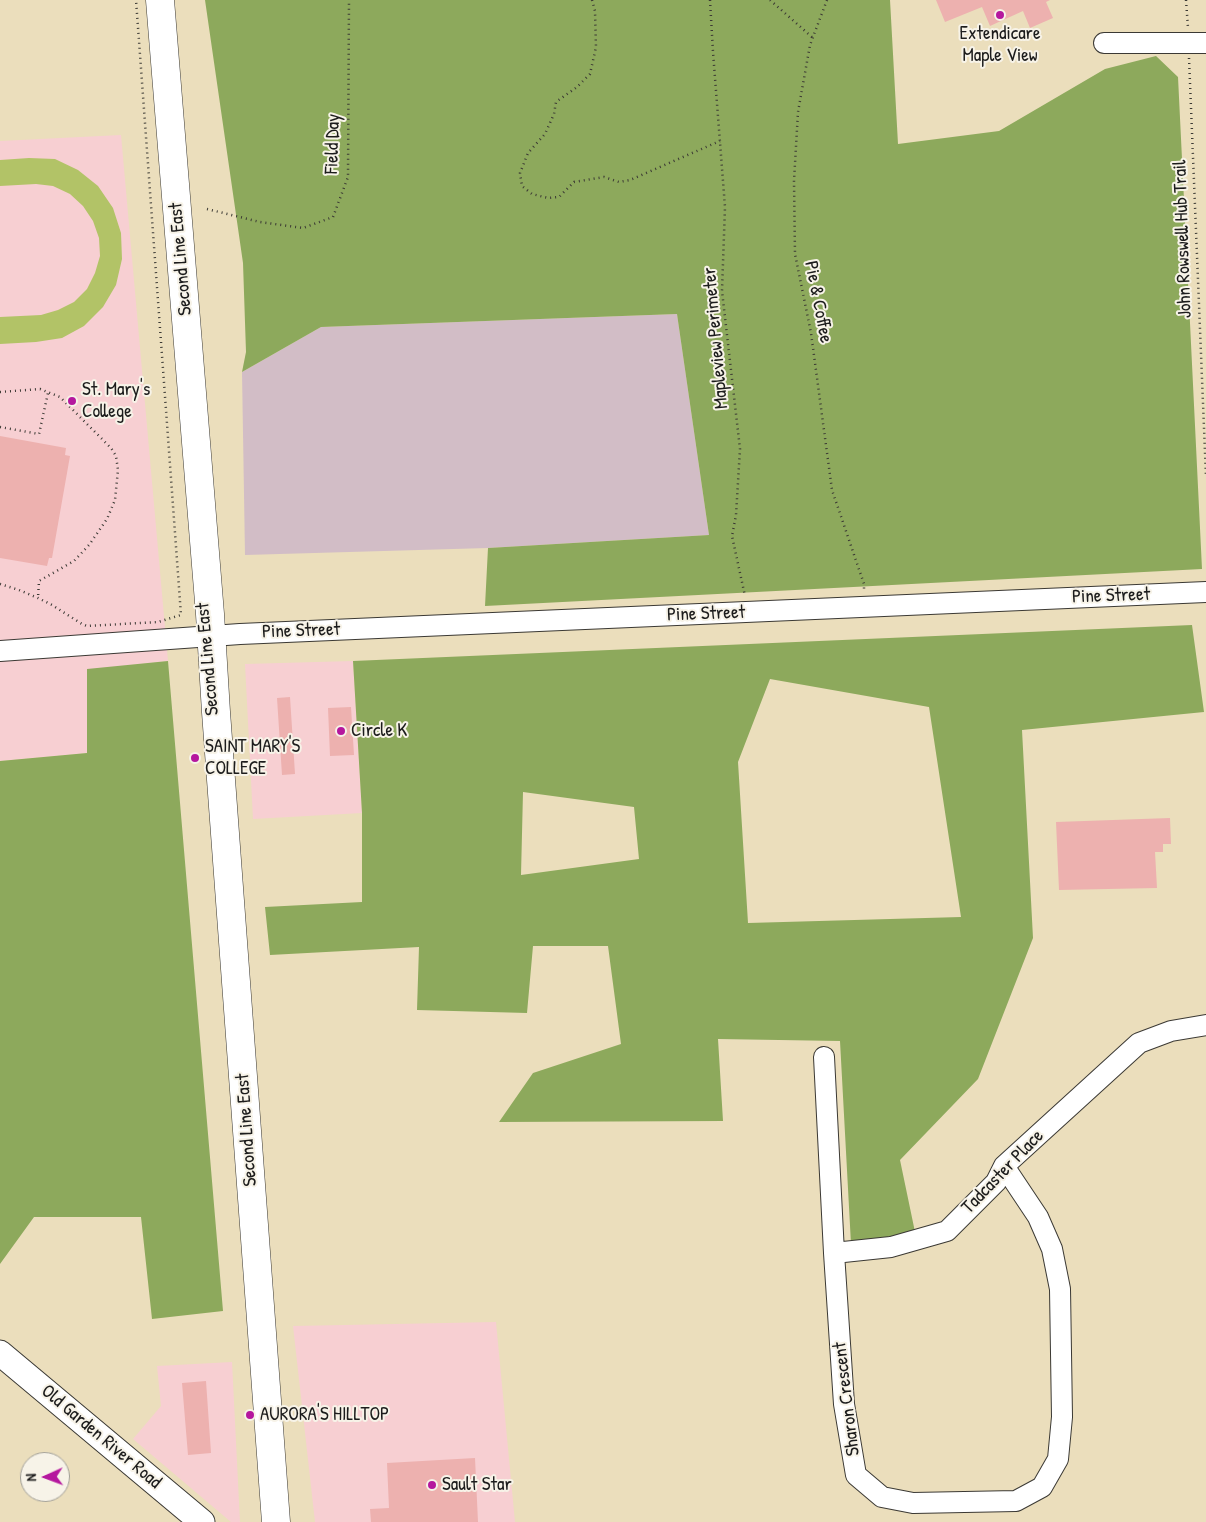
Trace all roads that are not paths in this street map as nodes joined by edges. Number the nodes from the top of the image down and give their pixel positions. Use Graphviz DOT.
graph roads {
  1 [pos="160,0"];
  2 [pos="1104,43"];
  3 [pos="1197,43"];
  4 [pos="1206,592"];
  5 [pos="209,636"];
  6 [pos="0,651"];
  7 [pos="1206,1026"];
  8 [pos="824,1057"];
  9 [pos="1004,1166"];
  10 [pos="834,1253"];
  11 [pos="0,1353"];
  12 [pos="202,1522"];
  13 [pos="276,1522"];
  1 -- 5 [label="highway, Second Line East"];
  2 -- 3 [label="street"];
  4 -- 5 [label="street, Pine Street"];
  5 -- 6 [label="street, Pine Street"];
  5 -- 13 [label="highway, Second Line East"];
  7 -- 9 [label="street, Tadcaster Place"];
  8 -- 10 [label="street, Sharon Crescent"];
  9 -- 10 [label="street, Tadcaster Place"];
  9 -- 10 [label="street, Sharon Crescent"];
  11 -- 12 [label="main road, Old Garden River Road"];
}
